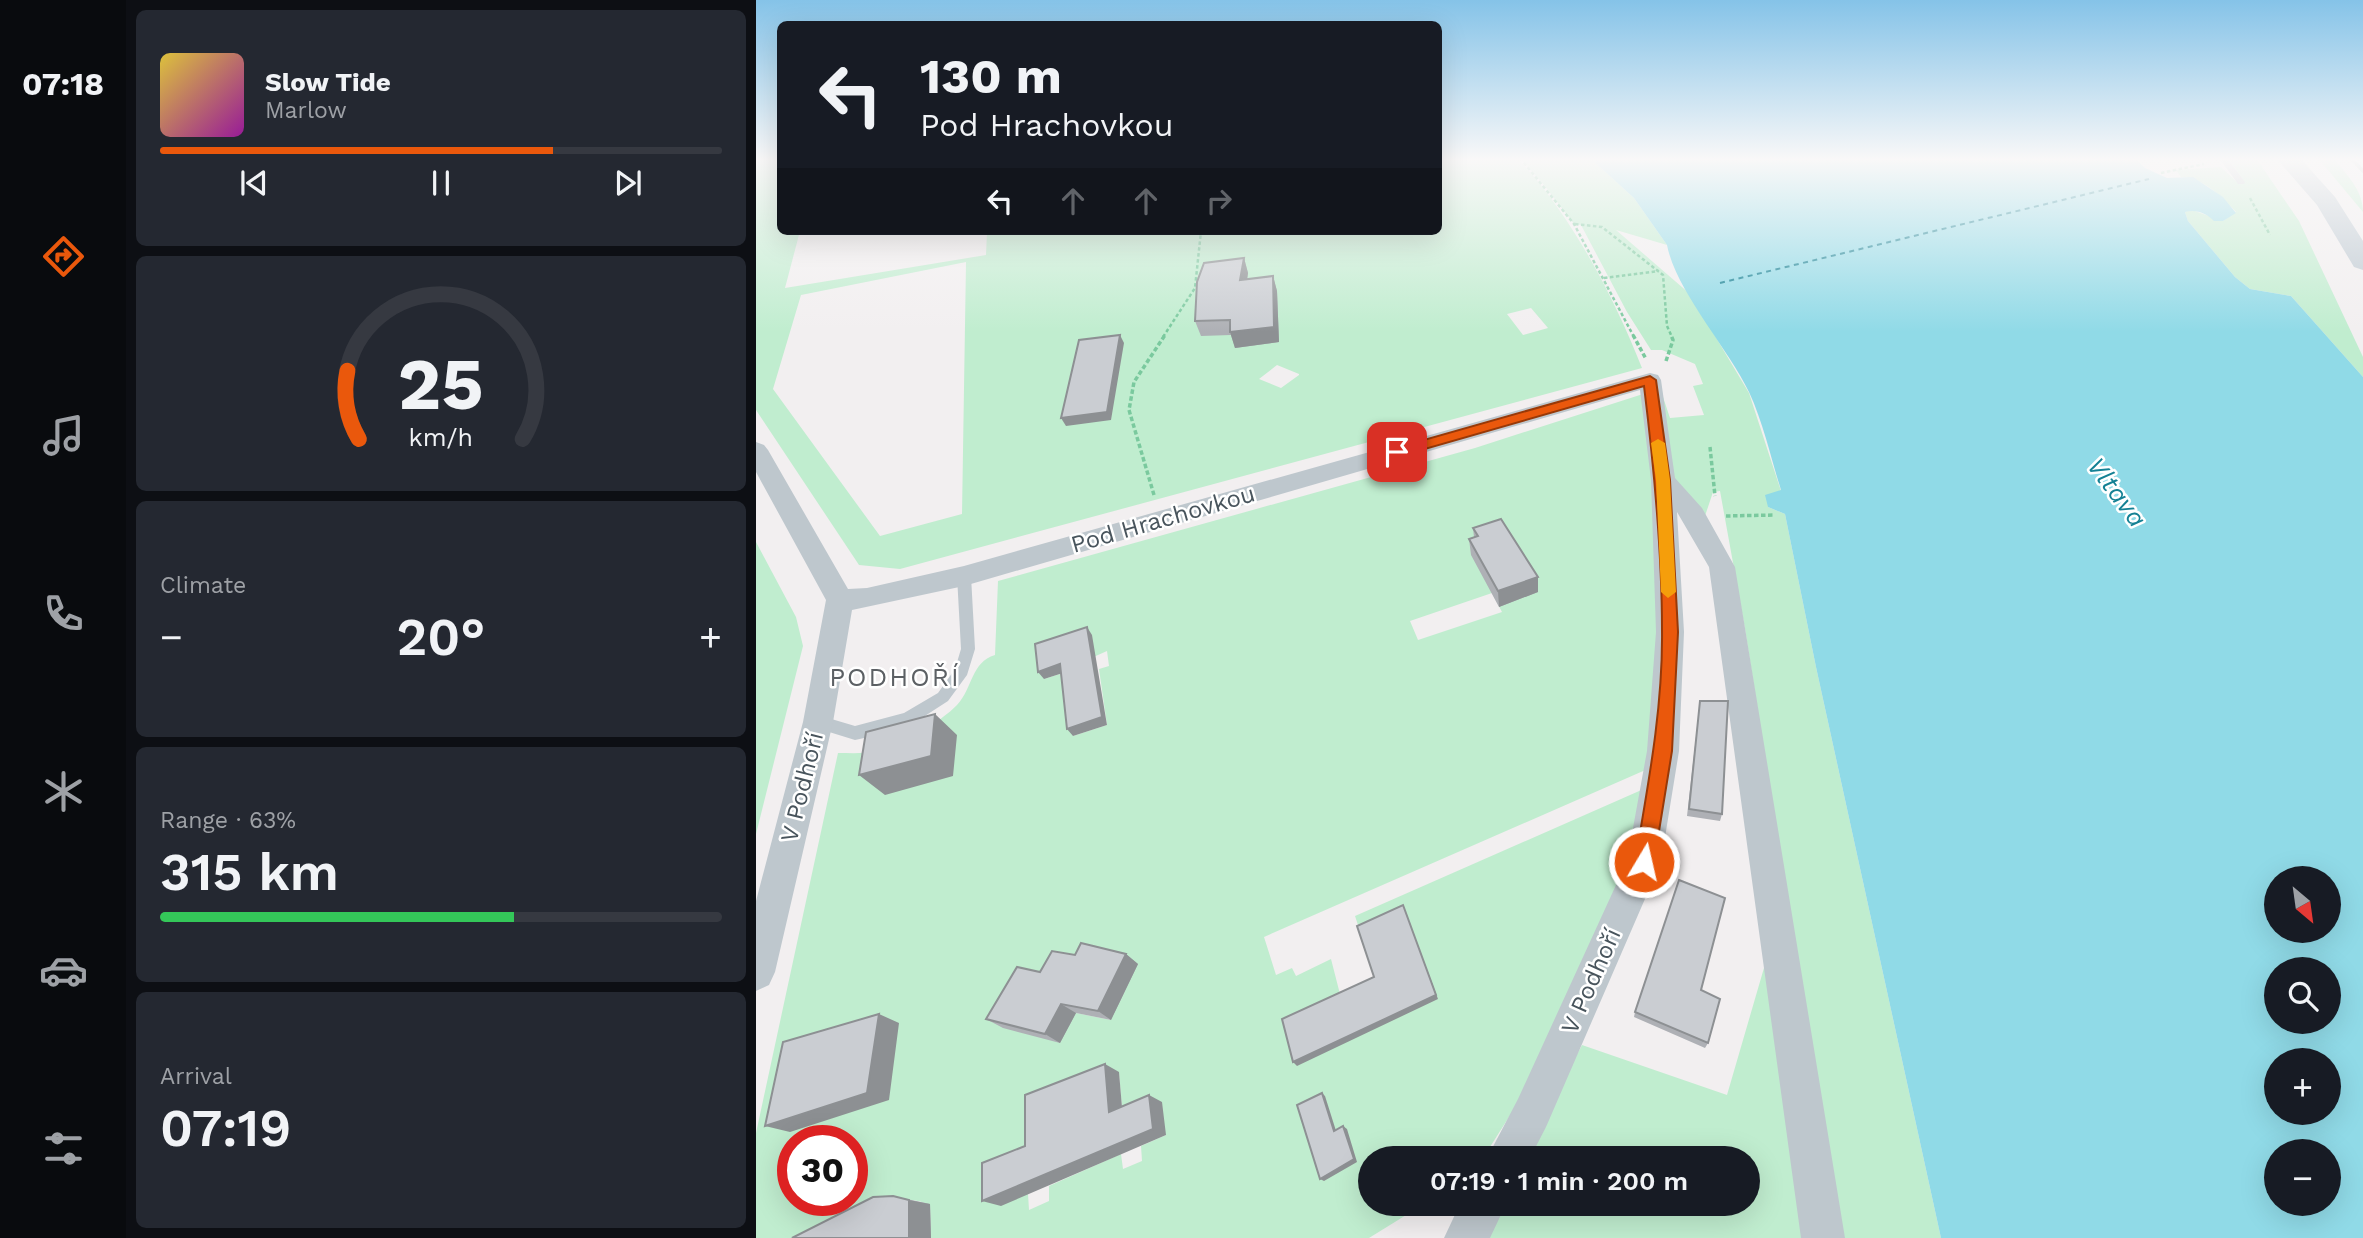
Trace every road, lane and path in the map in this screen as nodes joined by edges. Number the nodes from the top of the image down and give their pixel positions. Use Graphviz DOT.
graph roads {
  1 [pos="1568,216"];
  2 [pos="2259,216"];
  3 [pos="2334,216"];
  4 [pos="1574,224"];
  5 [pos="1201,235"];
  6 [pos="2270,235"];
  7 [pos="2363,262"];
  8 [pos="1660,271"];
  9 [pos="1604,278"];
  10 [pos="1650,380"];
  11 [pos="756,450"];
  12 [pos="1663,480"];
  13 [pos="1775,515"];
  14 [pos="1717,516"];
  15 [pos="1163,519"];
  16 [pos="964,576"];
  17 [pos="840,600"];
  18 [pos="818,722"];
  19 [pos="756,972"];
  20 [pos="1514,1146"];
  21 [pos="1478,1216"];
  22 [pos="1466,1238"];
  23 [pos="1823,1238"];
  1 -- 4 [label="path"];
  2 -- 6 [label="path"];
  3 -- 7 [label="main road"];
  4 -- 8 [label="path"];
  4 -- 9 [label="path"];
  5 -- 15 [label="path"];
  8 -- 9 [label="path"];
  8 -- 10 [label="path"];
  9 -- 10 [label="path"];
  10 -- 12 [label="street, V Podhoří"];
  10 -- 15 [label="street, Pod Hrachovkou"];
  11 -- 17 [label="street"];
  12 -- 20 [label="street, V Podhoří"];
  12 -- 23 [label="street"];
  13 -- 14 [label="path"];
  15 -- 16 [label="street, Pod Hrachovkou"];
  16 -- 17 [label="street, Pod Hrachovkou"];
  16 -- 18 [label="lane"];
  17 -- 18 [label="street, V Podhoří"];
  18 -- 19 [label="street, V Podhoří"];
  21 -- 22 [label="street"];
}
